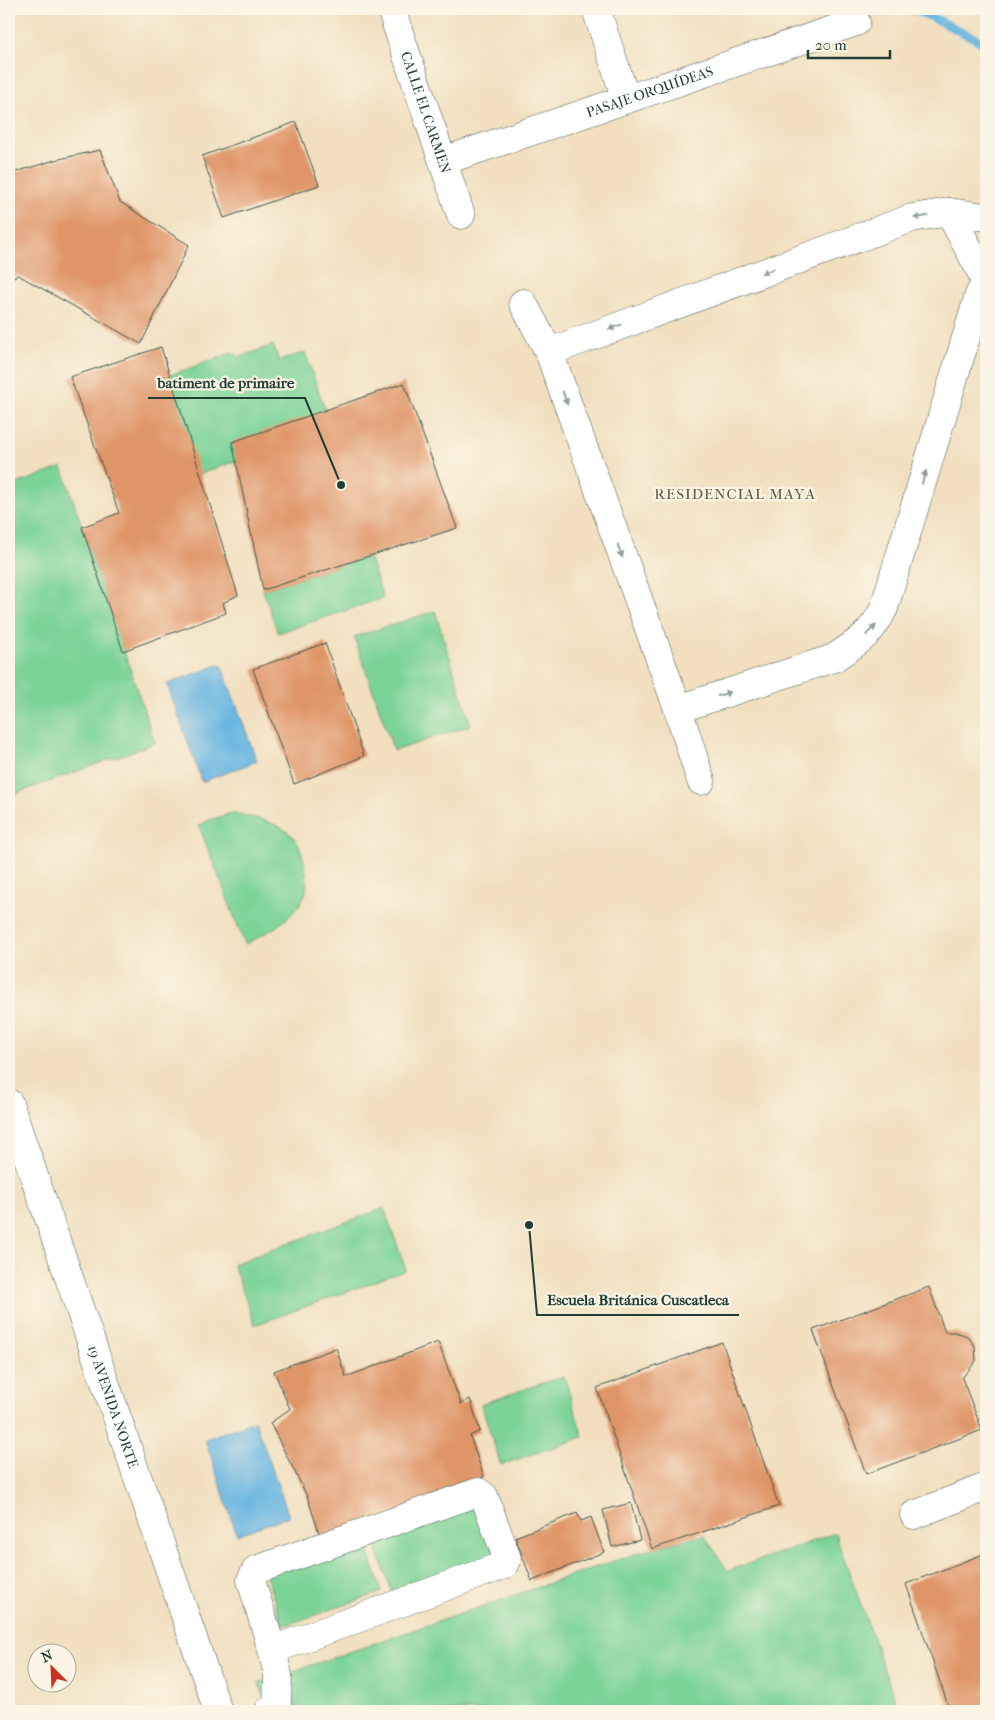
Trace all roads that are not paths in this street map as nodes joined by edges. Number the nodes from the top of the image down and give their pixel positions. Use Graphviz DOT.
graph roads {
  1 [pos="391,9"];
  2 [pos="596,9"];
  3 [pos="856,22"];
  4 [pos="626,99"];
  5 [pos="443,161"];
  6 [pos="950,212"];
  7 [pos="461,215"];
  8 [pos="986,217"];
  9 [pos="986,281"];
  10 [pos="523,304"];
  11 [pos="548,352"];
  12 [pos="678,709"];
  13 [pos="701,780"];
  14 [pos="9,1103"];
  15 [pos="986,1487"];
  16 [pos="914,1515"];
  17 [pos="272,1650"];
  18 [pos="218,1711"];
  19 [pos="269,1711"];
  1 -- 5 [label="street, CALLE EL CARMEN"];
  2 -- 4 [label="street"];
  3 -- 4 [label="street, PASAJE ORQUÍDEAS"];
  4 -- 5 [label="street, PASAJE ORQUÍDEAS"];
  5 -- 7 [label="street, CALLE EL CARMEN"];
  6 -- 8 [label="street"];
  6 -- 9 [label="street"];
  6 -- 11 [label="street, one-way"];
  12 -- 9 [label="street, one-way"];
  10 -- 11 [label="street"];
  11 -- 12 [label="street, one-way"];
  12 -- 13 [label="street"];
  14 -- 18 [label="street, 19 AVENIDA NORTE"];
  15 -- 16 [label="street"];
  17 -- 17 [label="street"];
  17 -- 19 [label="street"];
}
